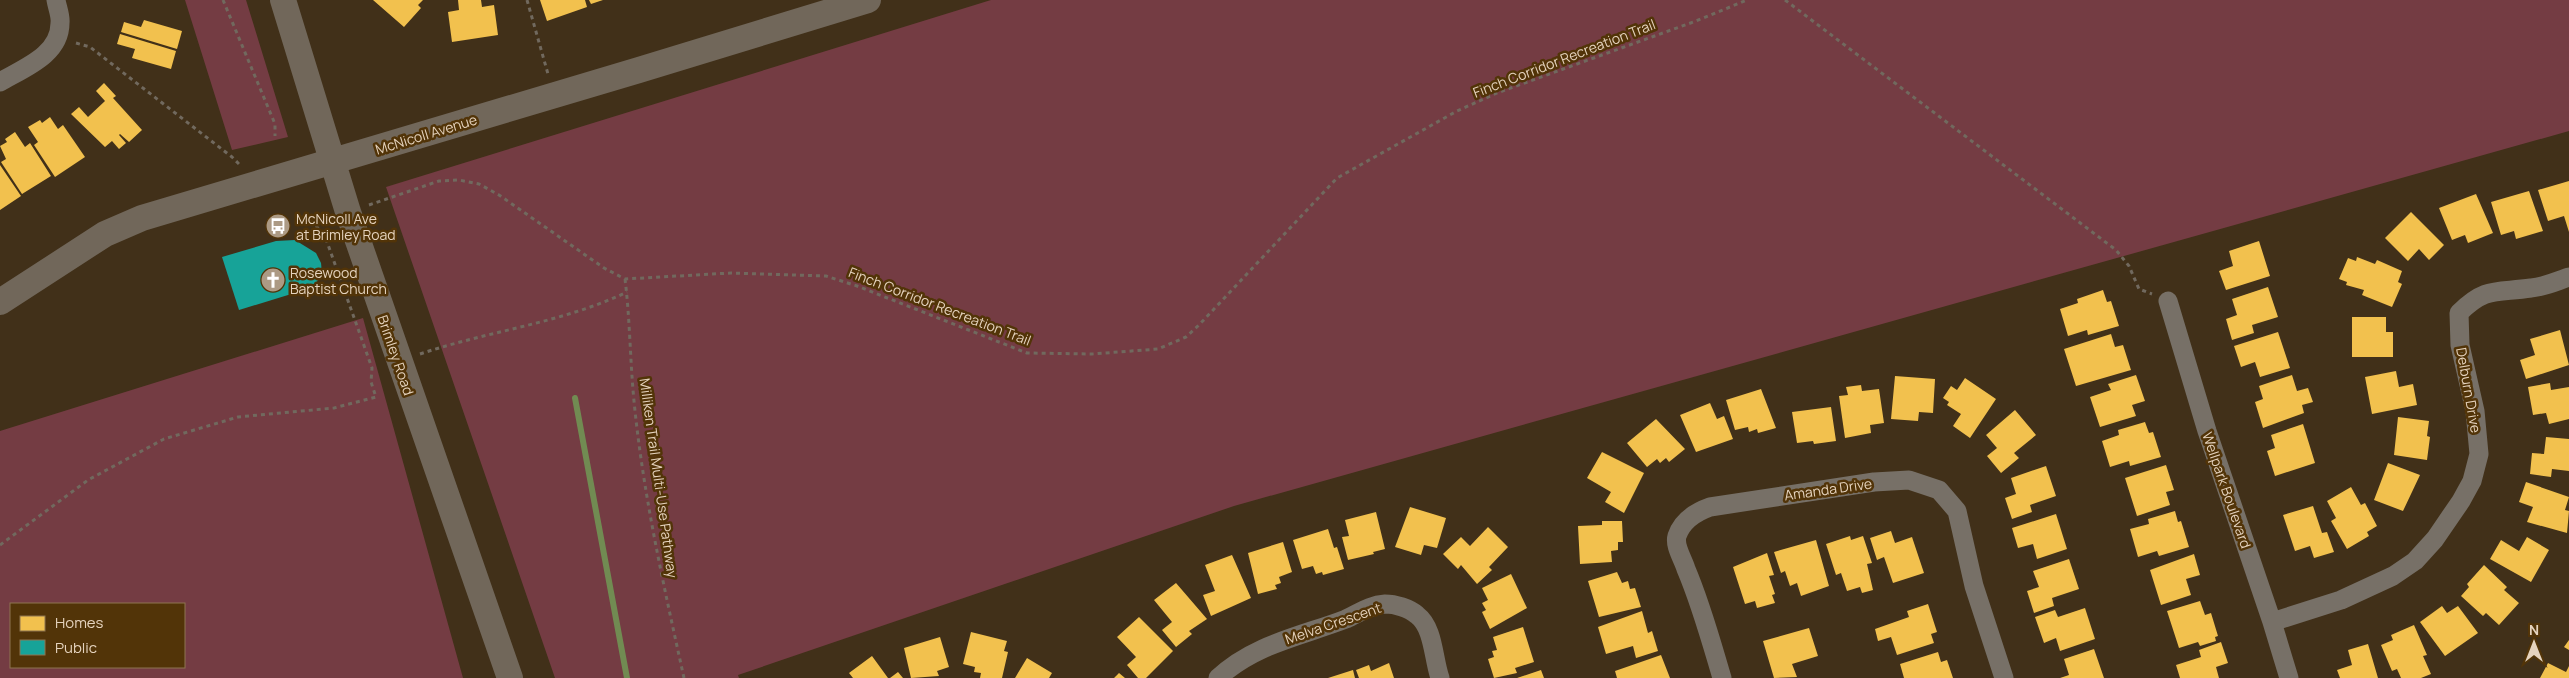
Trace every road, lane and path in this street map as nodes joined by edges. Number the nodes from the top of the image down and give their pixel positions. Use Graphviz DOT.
graph roads {
  1 [pos="56,0"];
  2 [pos="223,0"];
  3 [pos="283,0"];
  4 [pos="527,0"];
  5 [pos="868,0"];
  6 [pos="1747,0"];
  7 [pos="1785,0"];
  8 [pos="58,38"];
  9 [pos="0,82"];
  10 [pos="554,96"];
  11 [pos="275,136"];
  12 [pos="232,157"];
  13 [pos="332,161"];
  14 [pos="378,202"];
  15 [pos="301,217"];
  16 [pos="2569,277"];
  17 [pos="625,279"];
  18 [pos="627,292"];
  19 [pos="2168,301"];
  20 [pos="0,302"];
  21 [pos="398,361"];
  22 [pos="0,545"];
  23 [pos="2272,622"];
  24 [pos="510,678"];
  25 [pos="684,678"];
  26 [pos="1218,678"];
  27 [pos="1440,678"];
  28 [pos="1722,678"];
  29 [pos="2004,678"];
  30 [pos="2289,678"];
  1 -- 8 [label="street"];
  2 -- 11 [label="path"];
  3 -- 13 [label="main road, Brimley Road"];
  4 -- 10 [label="path"];
  5 -- 10 [label="main road, McNicoll Avenue"];
  6 -- 17 [label="path, Finch Corridor Recreation Trail"];
  7 -- 19 [label="path"];
  8 -- 9 [label="street"];
  8 -- 12 [label="path"];
  10 -- 13 [label="main road, McNicoll Avenue"];
  13 -- 20 [label="main road, McNicoll Avenue"];
  13 -- 21 [label="main road, Brimley Road"];
  14 -- 17 [label="path"];
  15 -- 22 [label="path"];
  16 -- 23 [label="street, Delburn Drive"];
  17 -- 18 [label="path, Milliken Trail Multi-Use Pathway"];
  18 -- 21 [label="path"];
  18 -- 25 [label="path, Milliken Trail Multi-Use Pathway"];
  19 -- 23 [label="street, Wellpark Boulevard"];
  21 -- 24 [label="main road, Brimley Road"];
  23 -- 30 [label="street, Wellpark Boulevard"];
  26 -- 27 [label="street, Melva Crescent"];
  28 -- 29 [label="street, Amanda Drive"];
}
